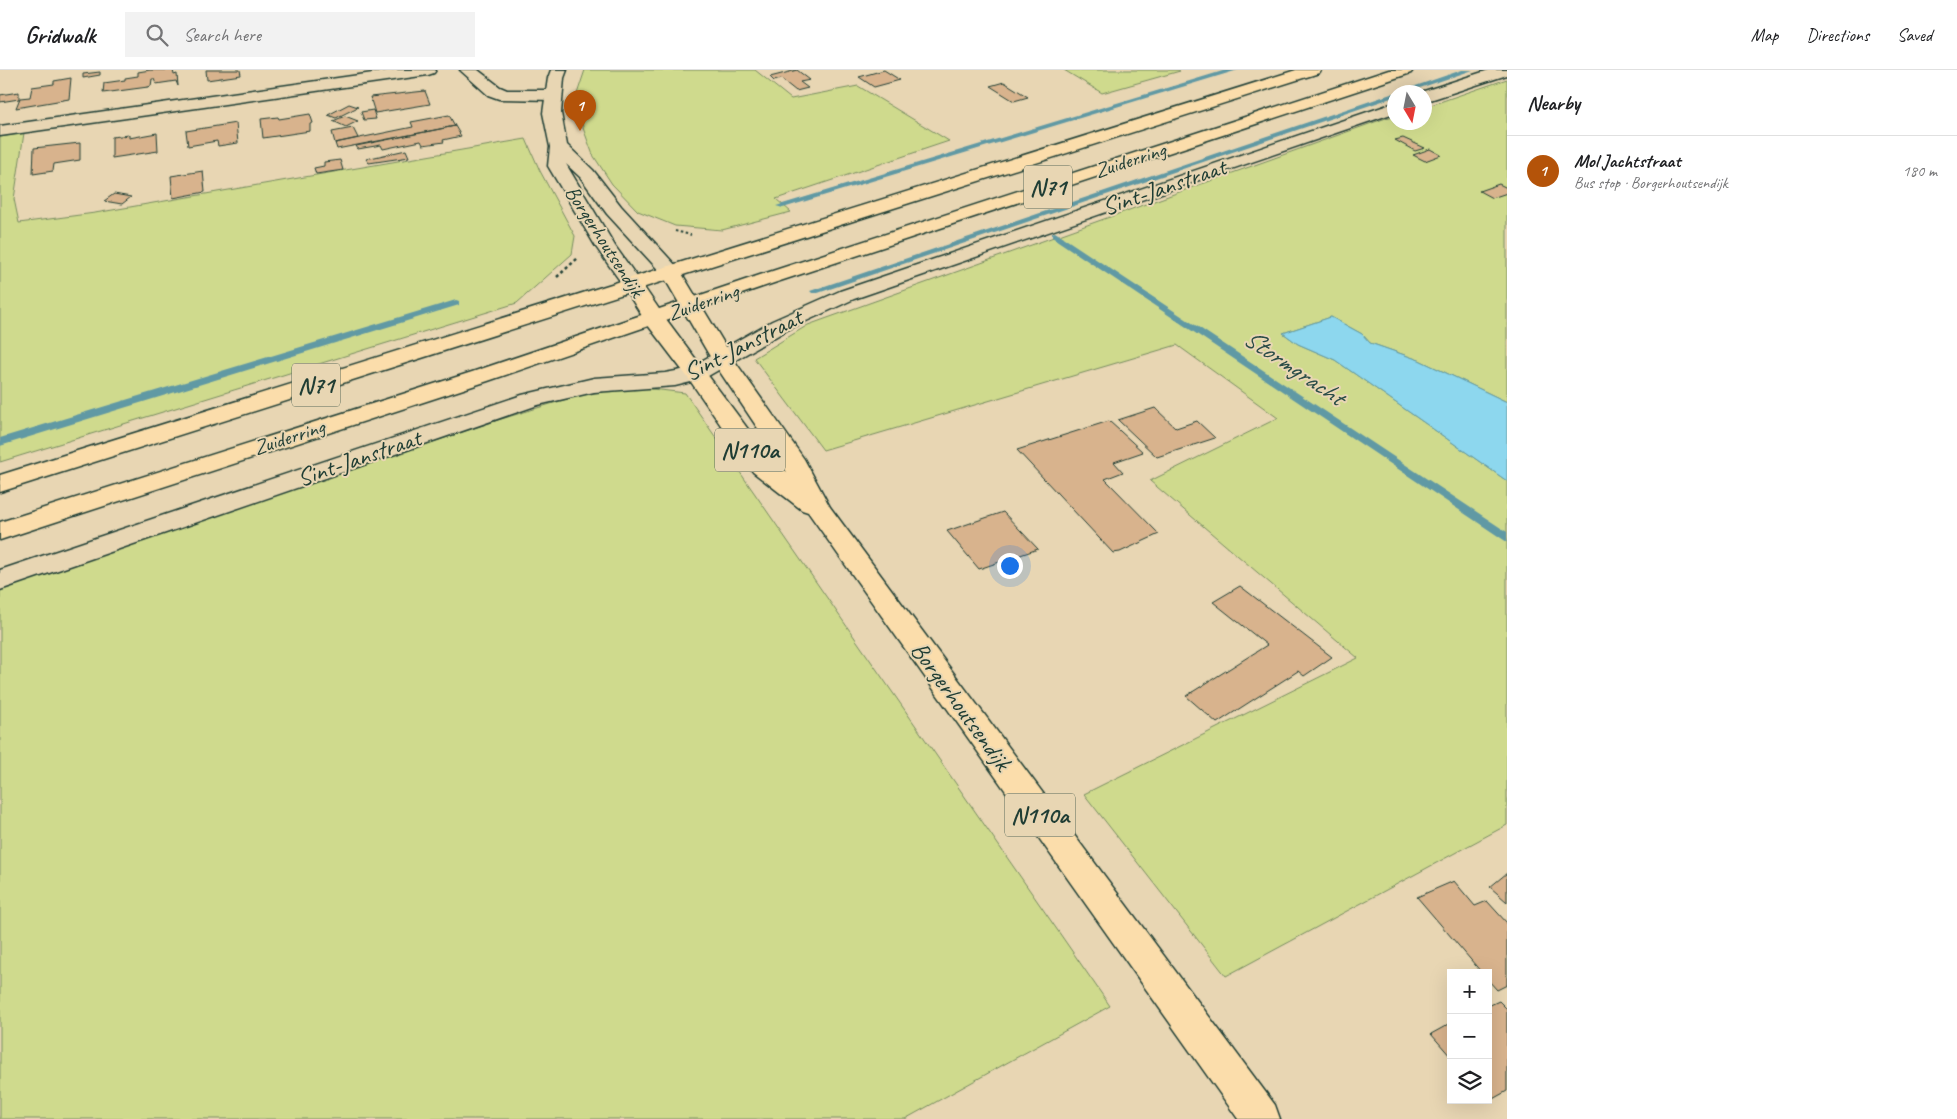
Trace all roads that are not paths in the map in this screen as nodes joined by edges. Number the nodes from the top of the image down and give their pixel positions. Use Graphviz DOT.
graph roads {
  1 [pos="428,70"];
  2 [pos="468,70"];
  3 [pos="559,70"];
  4 [pos="1314,70"];
  5 [pos="1405,70"];
  6 [pos="1505,70"];
  7 [pos="553,95"];
  8 [pos="1432,95"];
  9 [pos="1387,110"];
  10 [pos="0,131"];
  11 [pos="559,147"];
  12 [pos="671,272"];
  13 [pos="632,284"];
  14 [pos="692,306"];
  15 [pos="655,318"];
  16 [pos="723,360"];
  17 [pos="697,374"];
  18 [pos="0,484"];
  19 [pos="820,511"];
  20 [pos="0,531"];
  21 [pos="0,580"];
  22 [pos="1261,1119"];
  1 -- 10 [label="street"];
  2 -- 7 [label="street"];
  3 -- 7 [label="street, Borgerhoutsendijk"];
  4 -- 12 [label="main road, Zuiderring / N71"];
  5 -- 14 [label="main road, Zuiderring / N71"];
  6 -- 8 [label="street"];
  7 -- 11 [label="street, Borgerhoutsendijk"];
  9 -- 16 [label="street, Sint-Janstraat"];
  11 -- 12 [label="street, Borgerhoutsendijk"];
  11 -- 13 [label="street, Borgerhoutsendijk"];
  12 -- 13 [label="main road, Zuiderring / N71"];
  12 -- 14 [label="main road, Borgerhoutsendijk / N110a"];
  13 -- 15 [label="main road, Borgerhoutsendijk / N110a"];
  13 -- 18 [label="main road, Zuiderring / N71"];
  14 -- 15 [label="main road, Zuiderring / N71"];
  14 -- 16 [label="main road, Borgerhoutsendijk / N110a"];
  15 -- 17 [label="main road, Borgerhoutsendijk / N110a"];
  15 -- 20 [label="main road, Zuiderring / N71"];
  16 -- 17 [label="street, Sint-Janstraat"];
  16 -- 19 [label="main road, Borgerhoutsendijk / N110a"];
  17 -- 19 [label="main road, Borgerhoutsendijk / N110a"];
  17 -- 21 [label="street, Sint-Janstraat"];
  19 -- 22 [label="main road, Borgerhoutsendijk / N110a"];
}
